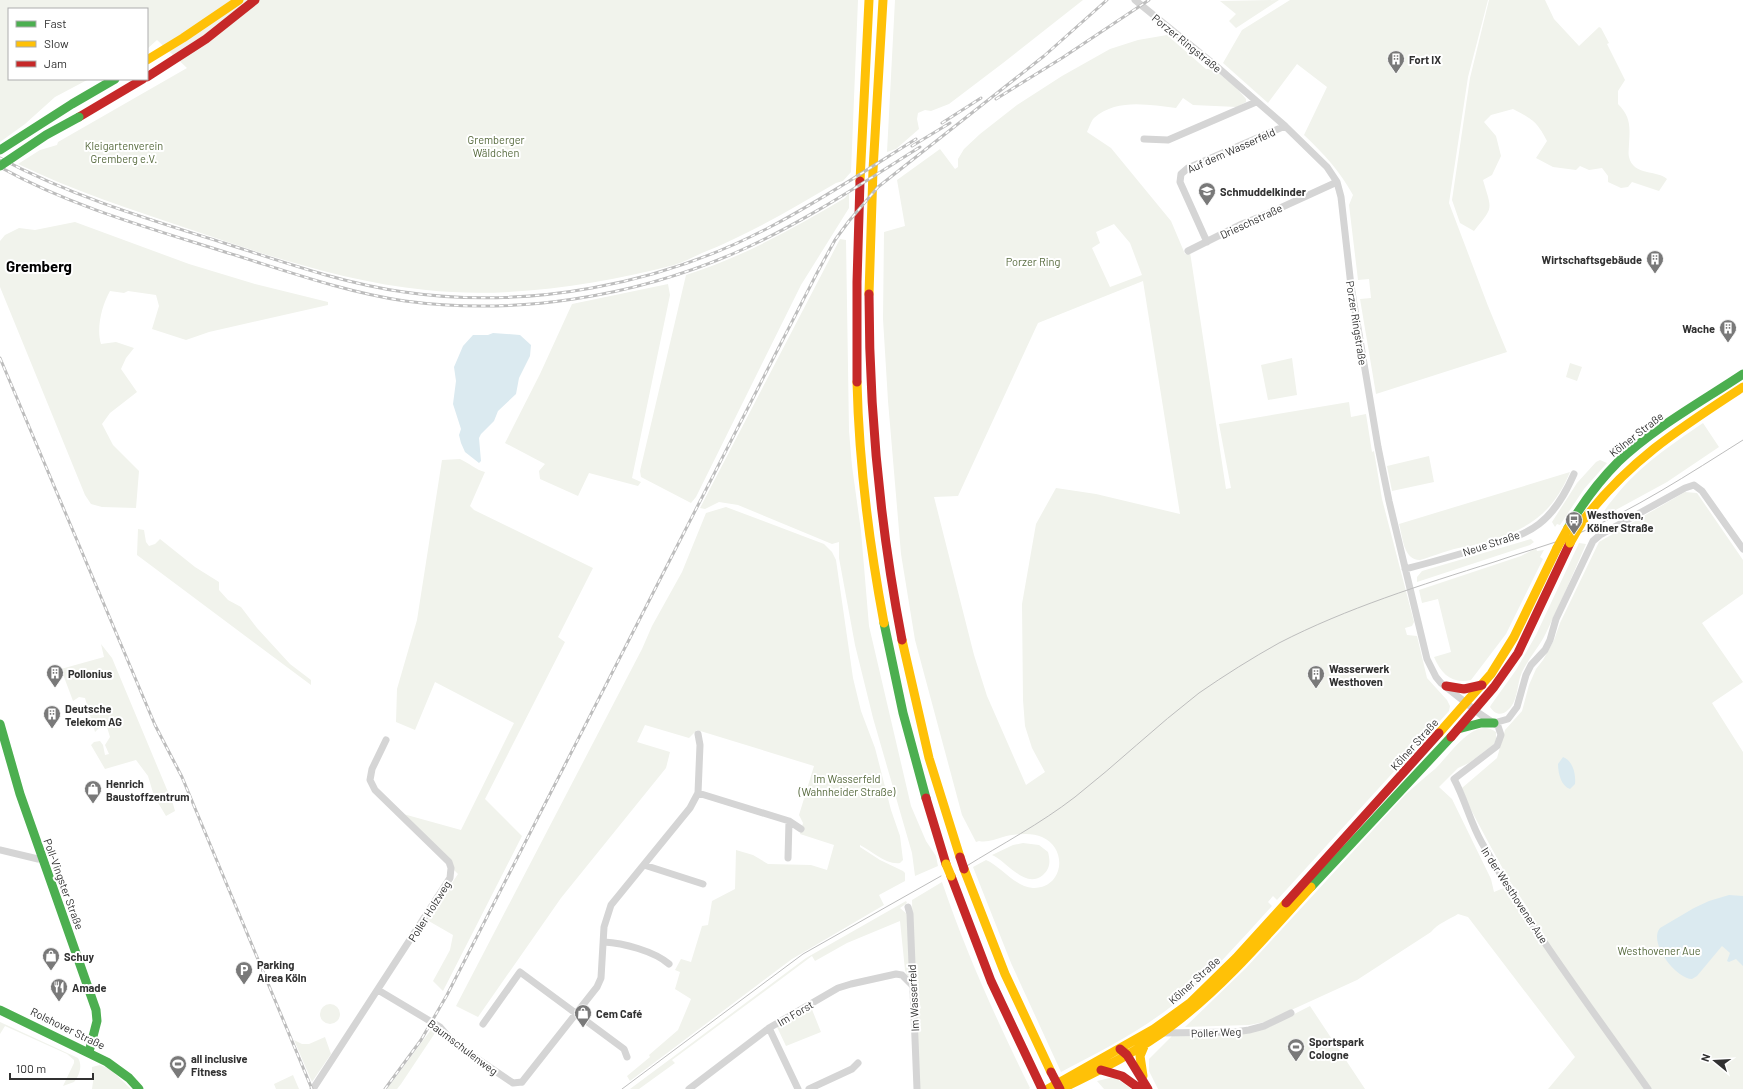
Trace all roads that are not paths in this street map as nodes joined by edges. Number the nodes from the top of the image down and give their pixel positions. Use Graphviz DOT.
graph roads {
  1 [pos="229,0"];
  2 [pos="238,0"];
  3 [pos="255,0"];
  4 [pos="259,0"];
  5 [pos="869,0"];
  6 [pos="883,0"];
  7 [pos="1135,0"];
  8 [pos="247,8"];
  9 [pos="204,23"];
  10 [pos="148,59"];
  11 [pos="148,76"];
  12 [pos="113,80"];
  13 [pos="141,80"];
  14 [pos="1256,102"];
  15 [pos="1285,126"];
  16 [pos="1144,139"];
  17 [pos="0,150"];
  18 [pos="0,166"];
  19 [pos="1337,182"];
  20 [pos="1207,242"];
  21 [pos="1188,251"];
  22 [pos="1743,374"];
  23 [pos="1743,387"];
  24 [pos="1574,474"];
  25 [pos="1743,549"];
  26 [pos="1406,570"];
  27 [pos="1482,685"];
  28 [pos="1446,686"];
  29 [pos="1466,703"];
  30 [pos="1475,710"];
  31 [pos="1494,723"];
  32 [pos="0,724"];
  33 [pos="1458,729"];
  34 [pos="698,734"];
  35 [pos="386,740"];
  36 [pos="698,793"];
  37 [pos="789,822"];
  38 [pos="802,829"];
  39 [pos="0,850"];
  40 [pos="42,857"];
  41 [pos="788,858"];
  42 [pos="644,865"];
  43 [pos="703,884"];
  44 [pos="908,907"];
  45 [pos="604,942"];
  46 [pos="669,964"];
  47 [pos="912,985"];
  48 [pos="378,990"];
  49 [pos="0,1010"];
  50 [pos="577,1013"];
  51 [pos="1291,1013"];
  52 [pos="483,1024"];
  53 [pos="769,1028"];
  54 [pos="1162,1033"];
  55 [pos="1144,1044"];
  56 [pos="89,1052"];
  57 [pos="1123,1054"];
  58 [pos="627,1057"];
  59 [pos="858,1063"];
  60 [pos="1101,1070"];
  61 [pos="524,1086"];
  62 [pos="1055,1088"];
  63 [pos="1144,1088"];
  64 [pos="139,1089"];
  65 [pos="313,1089"];
  66 [pos="689,1089"];
  67 [pos="798,1089"];
  68 [pos="809,1089"];
  69 [pos="917,1089"];
  70 [pos="1648,1089"];
  1 -- 9 [label="main road"];
  2 -- 9 [label="main road"];
  3 -- 8 [label="main road"];
  4 -- 8 [label="main road"];
  5 -- 62 [label="main road, bridge"];
  6 -- 62 [label="main road, bridge"];
  7 -- 14 [label="street, Porzer Ringstraße"];
  8 -- 11 [label="main road"];
  9 -- 10 [label="main road"];
  12 -- 17 [label="main road"];
  13 -- 18 [label="main road, bridge"];
  14 -- 15 [label="street, Porzer Ringstraße"];
  14 -- 16 [label="street"];
  15 -- 19 [label="street, Porzer Ringstraße"];
  15 -- 20 [label="street, Auf dem Wasserfeld"];
  19 -- 20 [label="street, Drieschstraße"];
  19 -- 26 [label="street, Porzer Ringstraße"];
  20 -- 21 [label="street, Drieschstraße"];
  22 -- 27 [label="main road, Kölner Straße, bridge"];
  23 -- 30 [label="main road, Kölner Straße, bridge"];
  24 -- 26 [label="street, Neue Straße"];
  25 -- 31 [label="street"];
  26 -- 28 [label="street, Porzer Ringstraße"];
  27 -- 28 [label="main road"];
  27 -- 29 [label="main road, Kölner Straße"];
  28 -- 29 [label="street, Porzer Ringstraße"];
  29 -- 30 [label="street, Porzer Ringstraße"];
  29 -- 57 [label="main road, Kölner Straße"];
  30 -- 31 [label="street"];
  30 -- 33 [label="main road, Kölner Straße"];
  31 -- 33 [label="main road"];
  31 -- 70 [label="street, In der Westhovener Aue"];
  32 -- 40 [label="main road, Poll-Vingster Straße"];
  33 -- 54 [label="main road, Kölner Straße"];
  34 -- 36 [label="street"];
  35 -- 48 [label="street, Poller Holzweg"];
  36 -- 37 [label="street"];
  36 -- 42 [label="street"];
  37 -- 38 [label="street"];
  37 -- 41 [label="street"];
  39 -- 40 [label="street"];
  40 -- 56 [label="main road, Poll-Vingster Straße"];
  42 -- 43 [label="street"];
  42 -- 45 [label="street"];
  44 -- 47 [label="street, Im Wasserfeld"];
  45 -- 46 [label="street"];
  45 -- 50 [label="street"];
  47 -- 53 [label="street, Im Forst"];
  47 -- 69 [label="street, Im Wasserfeld"];
  48 -- 61 [label="street, Baumschulenweg"];
  48 -- 65 [label="street, Poller Holzweg"];
  49 -- 56 [label="main road, Rolshover Straße"];
  50 -- 52 [label="street"];
  50 -- 58 [label="street"];
  50 -- 61 [label="street"];
  51 -- 54 [label="street, Poller Weg"];
  53 -- 66 [label="street, Im Forst"];
  53 -- 67 [label="street"];
  54 -- 55 [label="main road, Kölner Straße"];
  55 -- 57 [label="main road, Kölner Straße"];
  55 -- 63 [label="main road"];
  56 -- 64 [label="main road, Rolshover Straße"];
  57 -- 60 [label="main road, Kölner Straße"];
  57 -- 62 [label="main road, Kölner Straße"];
  57 -- 63 [label="main road"];
  59 -- 68 [label="street"];
  60 -- 62 [label="main road, Kölner Straße"];
  60 -- 63 [label="main road"];
}
